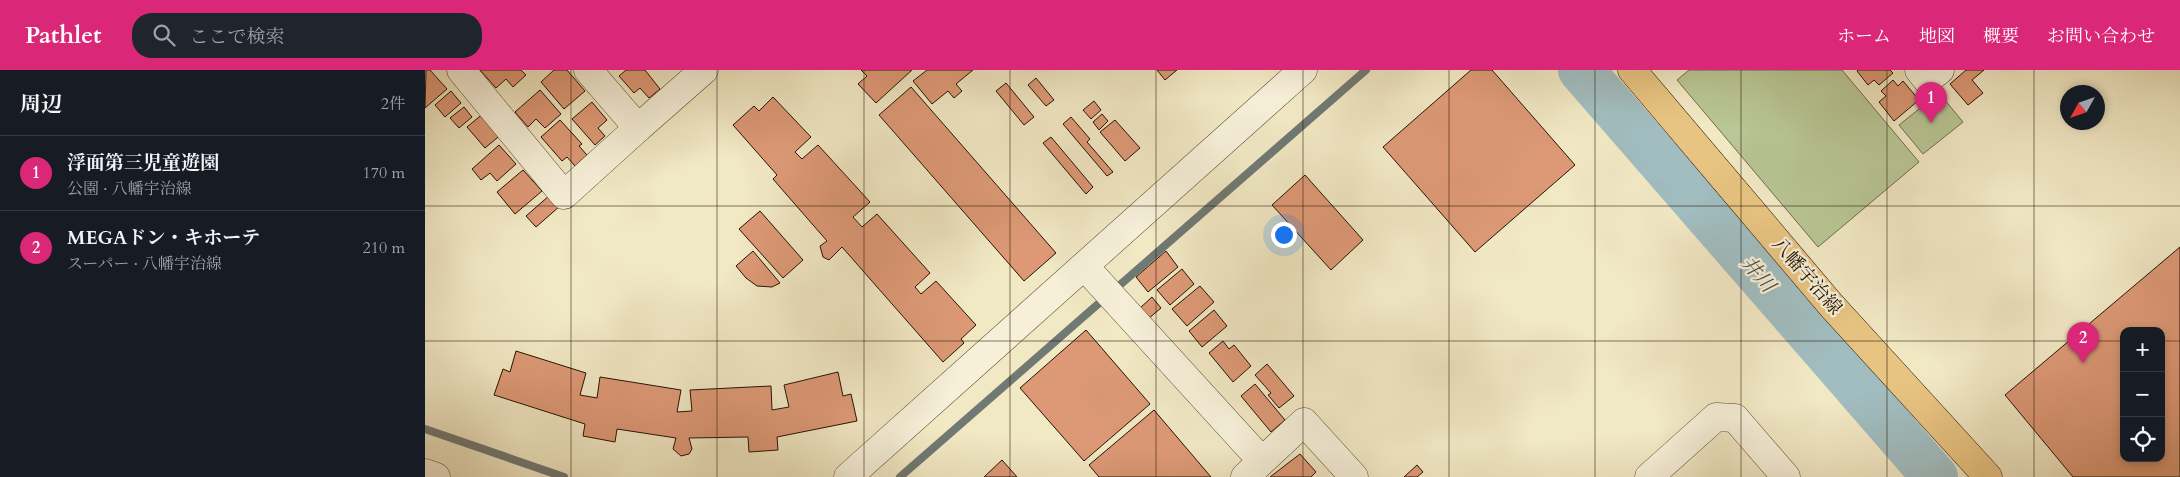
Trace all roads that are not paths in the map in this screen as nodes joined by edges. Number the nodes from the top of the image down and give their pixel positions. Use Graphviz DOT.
graph roads {
  1 [pos="461,70"];
  2 [pos="588,70"];
  3 [pos="704,70"];
  4 [pos="1303,70"];
  5 [pos="1633,70"];
  6 [pos="1919,70"];
  7 [pos="1939,70"];
  8 [pos="638,128"];
  9 [pos="1100,283"];
  10 [pos="1254,469"];
  11 [pos="425,473"];
  12 [pos="1654,475"];
  13 [pos="436,477"];
  14 [pos="848,477"];
  15 [pos="1354,477"];
  16 [pos="1786,477"];
  17 [pos="1988,477"];
  1 -- 8 [label="street"];
  2 -- 8 [label="street"];
  3 -- 8 [label="street"];
  4 -- 9 [label="street"];
  5 -- 17 [label="main road, 八幡宇治線"];
  6 -- 7 [label="street"];
  9 -- 10 [label="street"];
  9 -- 14 [label="street"];
  10 -- 15 [label="street"];
  11 -- 13 [label="street"];
  12 -- 16 [label="street"];
}
